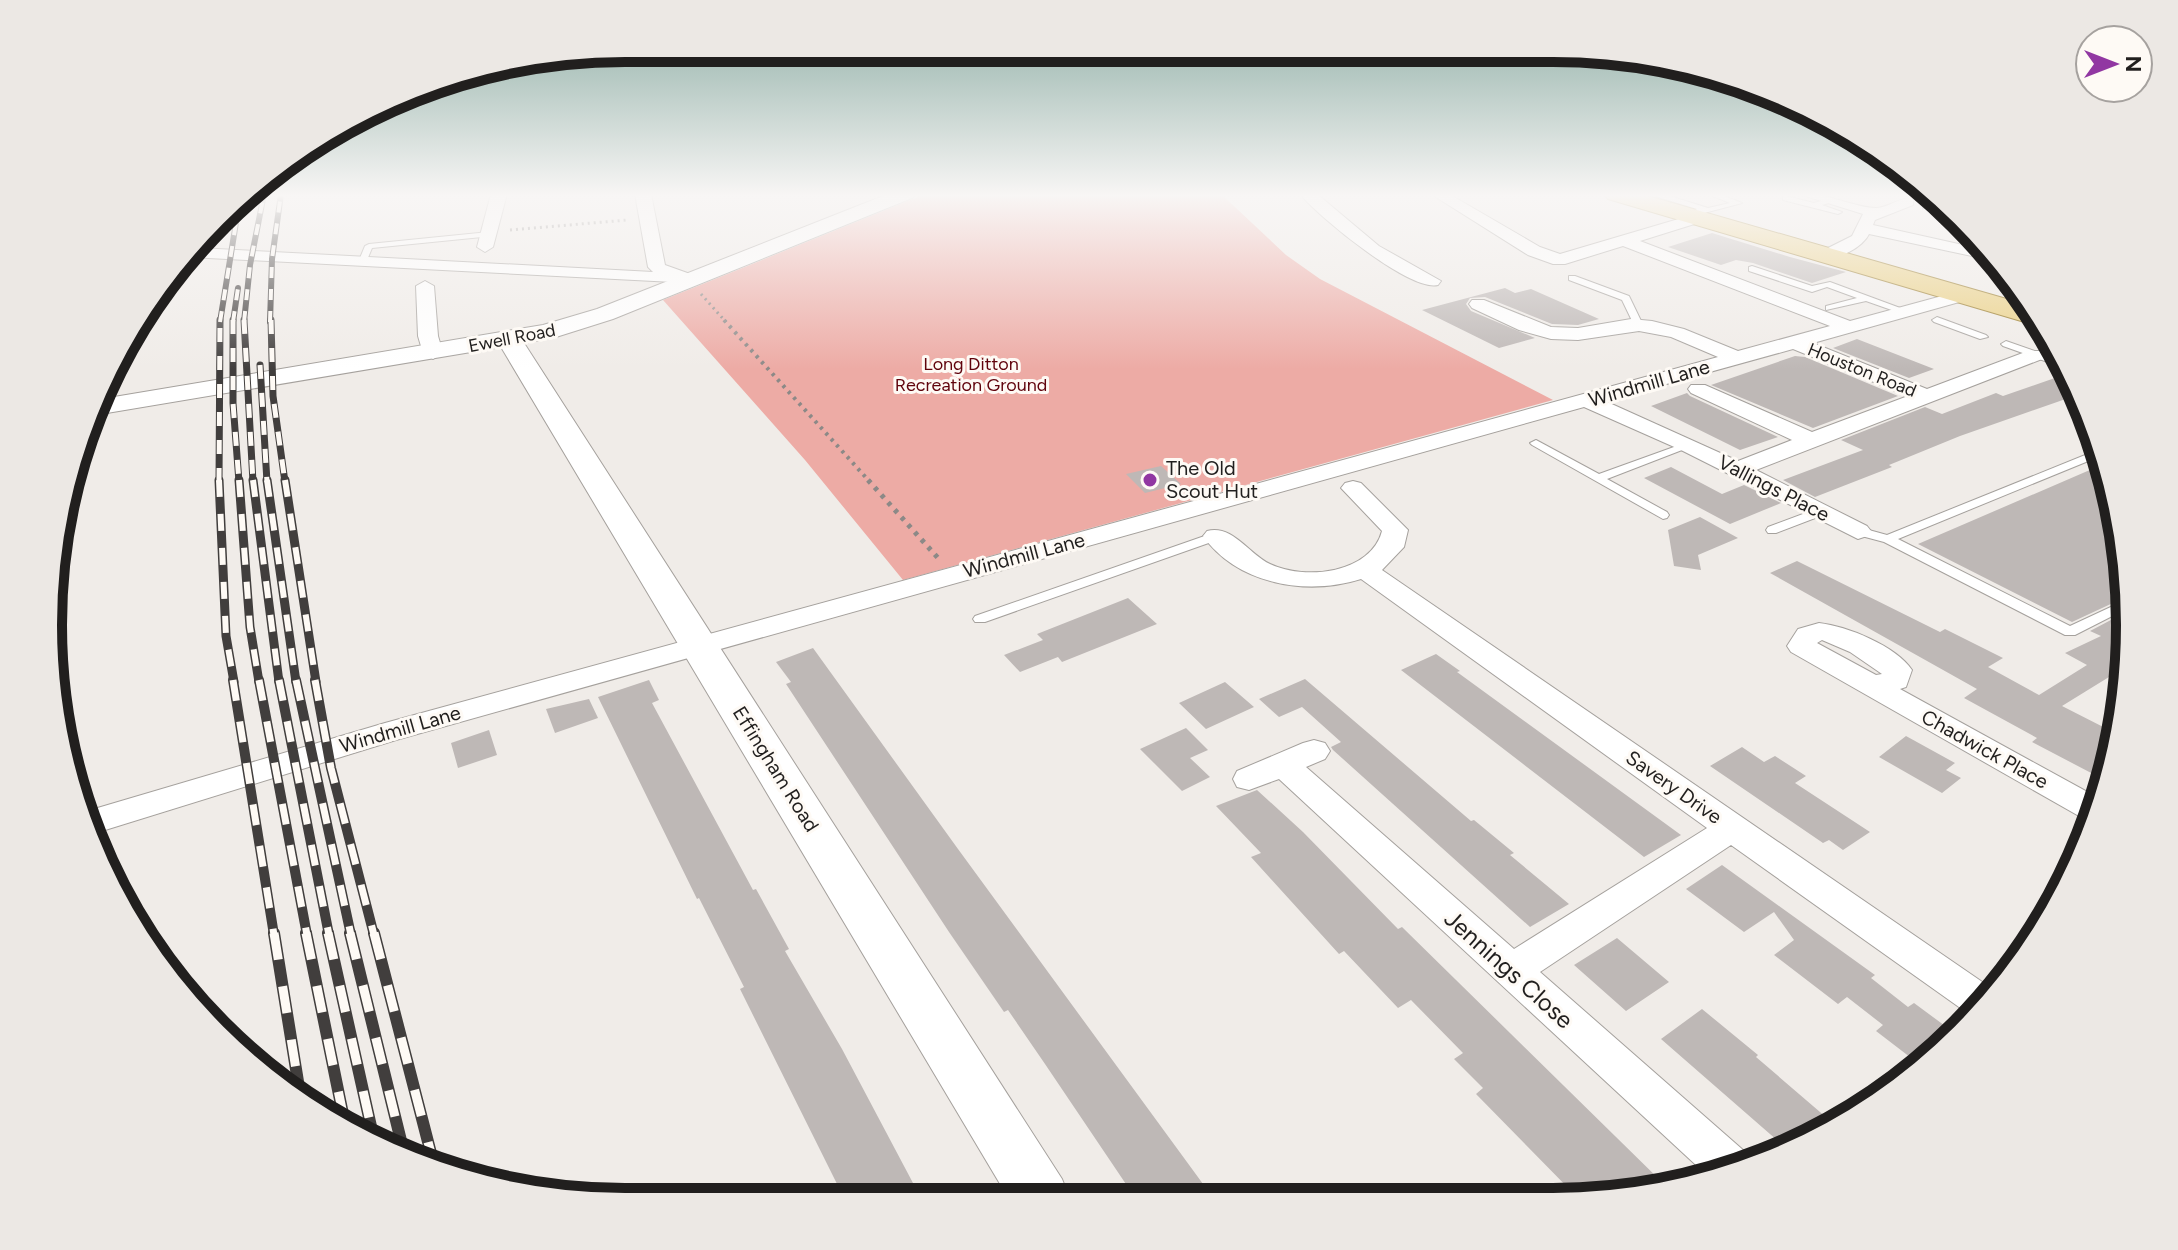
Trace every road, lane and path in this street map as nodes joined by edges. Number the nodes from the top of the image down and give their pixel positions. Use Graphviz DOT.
graph roads {
  1 [pos="366,252"];
  2 [pos="654,252"];
  3 [pos="755,252"];
  4 [pos="1377,252"];
  5 [pos="1538,252"];
  6 [pos="1586,252"];
  7 [pos="1656,252"];
  8 [pos="1821,252"];
  9 [pos="1833,252"];
  10 [pos="202,253"];
  11 [pos="1828,255"];
  12 [pos="364,258"];
  13 [pos="1752,269"];
  14 [pos="1572,278"];
  15 [pos="687,279"];
  16 [pos="1432,281"];
  17 [pos="425,286"];
  18 [pos="1964,295"];
  19 [pos="1866,298"];
  20 [pos="1478,304"];
  21 [pos="1829,308"];
  22 [pos="1906,312"];
  23 [pos="2021,312"];
  24 [pos="1937,320"];
  25 [pos="1638,325"];
  26 [pos="1850,327"];
  27 [pos="1983,337"];
  28 [pos="509,340"];
  29 [pos="1796,343"];
  30 [pos="2006,344"];
  31 [pos="433,353"];
  32 [pos="2035,355"];
  33 [pos="1738,359"];
  34 [pos="2050,360"];
  35 [pos="1698,389"];
  36 [pos="1928,397"];
  37 [pos="1587,401"];
  38 [pos="106,407"];
  39 [pos="1809,439"];
  40 [pos="1536,443"];
  41 [pos="1689,445"];
  42 [pos="2090,457"];
  43 [pos="1747,465"];
  44 [pos="1598,478"];
  45 [pos="1353,488"];
  46 [pos="1819,512"];
  47 [pos="1663,515"];
  48 [pos="1772,530"];
  49 [pos="1858,531"];
  50 [pos="1216,536"];
  51 [pos="1888,539"];
  52 [pos="1365,570"];
  53 [pos="952,574"];
  54 [pos="2116,609"];
  55 [pos="980,619"];
  56 [pos="700,646"];
  57 [pos="1871,686"];
  58 [pos="1282,765"];
  59 [pos="2086,806"];
  60 [pos="97,820"];
  61 [pos="1732,828"];
  62 [pos="1511,971"];
  63 [pos="1974,998"];
  64 [pos="1723,1161"];
  65 [pos="1034,1188"];
  1 -- 12 [label="lane"];
  2 -- 15 [label="street"];
  3 -- 15 [label="street, Ewell Road"];
  4 -- 16 [label="street"];
  5 -- 6 [label="street"];
  7 -- 26 [label="street"];
  8 -- 11 [label="main road"];
  9 -- 11 [label="street"];
  10 -- 15 [label="street"];
  11 -- 18 [label="main road"];
  13 -- 19 [label="lane"];
  14 -- 25 [label="lane"];
  15 -- 28 [label="street, Ewell Road"];
  15 -- 53 [label="path"];
  17 -- 31 [label="street"];
  18 -- 22 [label="street, Windmill Lane"];
  18 -- 23 [label="main road"];
  19 -- 21 [label="lane"];
  19 -- 22 [label="lane"];
  20 -- 25 [label="street"];
  22 -- 26 [label="street, Windmill Lane"];
  24 -- 27 [label="lane"];
  25 -- 33 [label="street"];
  26 -- 29 [label="street, Windmill Lane"];
  28 -- 31 [label="street, Ewell Road"];
  28 -- 56 [label="street, Effingham Road"];
  29 -- 33 [label="street, Windmill Lane"];
  29 -- 36 [label="street, Houston Road"];
  30 -- 32 [label="lane"];
  31 -- 38 [label="street, Ewell Road"];
  32 -- 34 [label="lane"];
  32 -- 36 [label="street, Houston Road"];
  33 -- 37 [label="street, Windmill Lane"];
  35 -- 39 [label="street"];
  36 -- 39 [label="street, Houston Road"];
  37 -- 41 [label="street, Vallings Place"];
  37 -- 53 [label="street, Windmill Lane"];
  39 -- 43 [label="street, Houston Road"];
  40 -- 44 [label="lane"];
  41 -- 44 [label="lane"];
  41 -- 46 [label="street, Vallings Place"];
  42 -- 51 [label="lane"];
  44 -- 47 [label="lane"];
  45 -- 52 [label="street"];
  46 -- 48 [label="lane"];
  46 -- 49 [label="street, Vallings Place"];
  49 -- 51 [label="lane"];
  50 -- 52 [label="street"];
  50 -- 55 [label="lane"];
  51 -- 54 [label="lane"];
  52 -- 61 [label="street, Savery Drive"];
  53 -- 56 [label="street, Windmill Lane"];
  56 -- 60 [label="street, Windmill Lane"];
  56 -- 65 [label="street, Effingham Road"];
  57 -- 59 [label="street, Chadwick Place"];
  58 -- 62 [label="street, Jennings Close"];
  61 -- 62 [label="street"];
  61 -- 63 [label="street, Savery Drive"];
  62 -- 64 [label="street, Jennings Close"];
}
